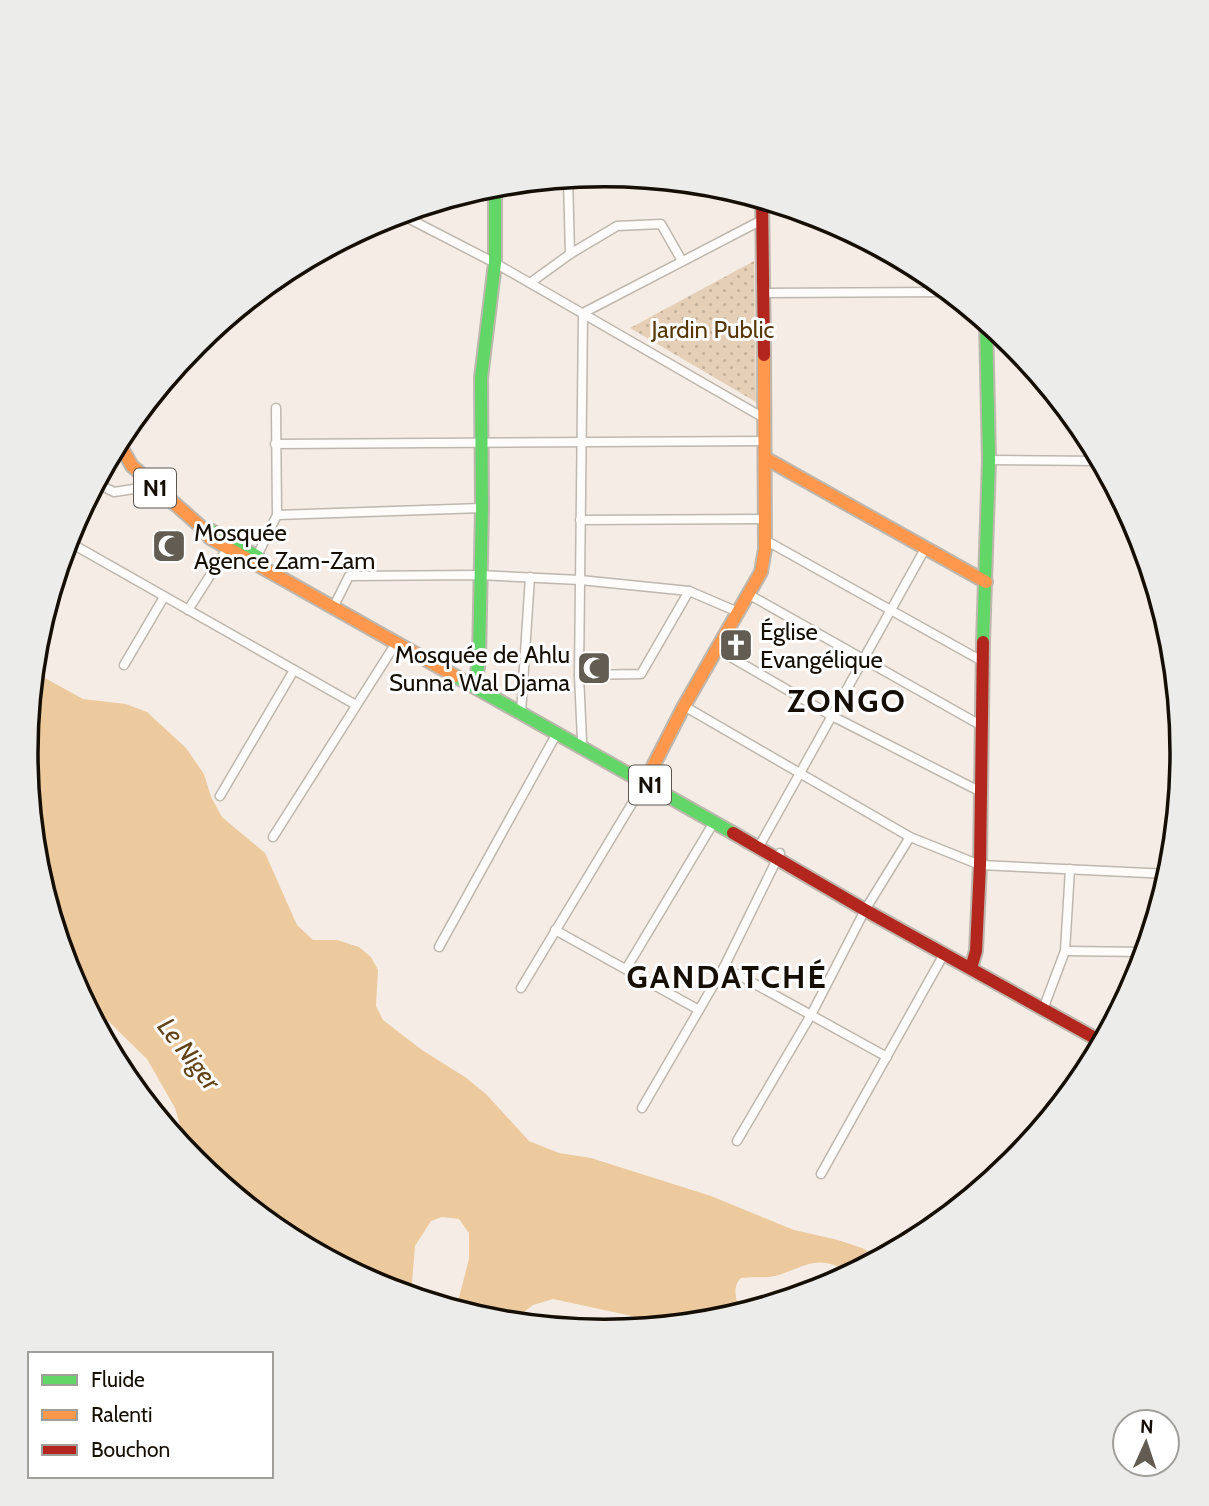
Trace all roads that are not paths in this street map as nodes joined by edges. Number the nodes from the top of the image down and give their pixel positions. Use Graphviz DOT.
graph roads {
  1 [pos="568,188"];
  2 [pos="495,198"];
  3 [pos="762,209"];
  4 [pos="762,220"];
  5 [pos="413,221"];
  6 [pos="570,254"];
  7 [pos="682,261"];
  8 [pos="495,263"];
  9 [pos="530,283"];
  10 [pos="933,292"];
  11 [pos="762,293"];
  12 [pos="583,313"];
  13 [pos="986,335"];
  14 [pos="276,408"];
  15 [pos="764,418"];
  16 [pos="764,441"];
  17 [pos="580,442"];
  18 [pos="480,443"];
  19 [pos="275,444"];
  20 [pos="125,453"];
  21 [pos="765,458"];
  22 [pos="989,460"];
  23 [pos="1089,461"];
  24 [pos="153,486"];
  25 [pos="105,487"];
  26 [pos="482,508"];
  27 [pos="276,514"];
  28 [pos="765,519"];
  29 [pos="580,520"];
  30 [pos="200,526"];
  31 [pos="765,540"];
  32 [pos="78,547"];
  33 [pos="926,547"];
  34 [pos="227,550"];
  35 [pos="257,556"];
  36 [pos="479,575"];
  37 [pos="530,577"];
  38 [pos="580,580"];
  39 [pos="986,582"];
  40 [pos="689,591"];
  41 [pos="748,594"];
  42 [pos="164,597"];
  43 [pos="334,604"];
  44 [pos="891,609"];
  45 [pos="188,610"];
  46 [pos="738,612"];
  47 [pos="396,643"];
  48 [pos="717,649"];
  49 [pos="864,659"];
  50 [pos="982,661"];
  51 [pos="124,665"];
  52 [pos="294,670"];
  53 [pos="579,676"];
  54 [pos="476,683"];
  55 [pos="356,705"];
  56 [pos="684,706"];
  57 [pos="522,710"];
  58 [pos="831,716"];
  59 [pos="982,726"];
  60 [pos="557,733"];
  61 [pos="582,741"];
  62 [pos="800,773"];
  63 [pos="646,779"];
  64 [pos="981,792"];
  65 [pos="220,796"];
  66 [pos="714,822"];
  67 [pos="273,837"];
  68 [pos="909,837"];
  69 [pos="761,843"];
  70 [pos="779,855"];
  71 [pos="980,865"];
  72 [pos="1070,869"];
  73 [pos="1157,873"];
  74 [pos="866,908"];
  75 [pos="555,930"];
  76 [pos="439,947"];
  77 [pos="1065,951"];
  78 [pos="1134,952"];
  79 [pos="944,954"];
  80 [pos="972,966"];
  81 [pos="724,967"];
  82 [pos="626,969"];
  83 [pos="521,988"];
  84 [pos="1045,1004"];
  85 [pos="699,1010"];
  86 [pos="811,1015"];
  87 [pos="1097,1032"];
  88 [pos="1094,1037"];
  89 [pos="887,1057"];
  90 [pos="642,1108"];
  91 [pos="737,1141"];
  92 [pos="821,1174"];
  1 -- 6 [label="street"];
  2 -- 8 [label="main road"];
  3 -- 4 [label="main road"];
  4 -- 7 [label="street"];
  4 -- 11 [label="main road"];
  5 -- 8 [label="street"];
  6 -- 7 [label="street"];
  6 -- 9 [label="street"];
  7 -- 12 [label="street"];
  8 -- 9 [label="street"];
  8 -- 18 [label="main road"];
  9 -- 12 [label="street"];
  10 -- 11 [label="street"];
  11 -- 15 [label="main road"];
  12 -- 15 [label="street"];
  12 -- 17 [label="street"];
  13 -- 22 [label="main road"];
  14 -- 19 [label="street"];
  15 -- 16 [label="main road"];
  16 -- 17 [label="street"];
  16 -- 21 [label="main road"];
  17 -- 18 [label="street"];
  17 -- 29 [label="street"];
  18 -- 19 [label="street"];
  18 -- 26 [label="main road"];
  19 -- 27 [label="street"];
  20 -- 24 [label="main road, N1"];
  21 -- 28 [label="main road"];
  21 -- 33 [label="main road"];
  22 -- 23 [label="street"];
  22 -- 39 [label="main road"];
  24 -- 25 [label="street"];
  24 -- 30 [label="main road, N1"];
  26 -- 27 [label="street"];
  26 -- 36 [label="main road"];
  27 -- 35 [label="street"];
  28 -- 29 [label="street"];
  28 -- 31 [label="main road"];
  29 -- 38 [label="street"];
  30 -- 34 [label="main road, N1"];
  30 -- 35 [label="main road, N1"];
  31 -- 41 [label="main road"];
  31 -- 44 [label="street"];
  32 -- 42 [label="street"];
  33 -- 39 [label="main road"];
  33 -- 44 [label="street"];
  34 -- 45 [label="street"];
  34 -- 47 [label="main road, N1"];
  35 -- 43 [label="main road, N1"];
  36 -- 37 [label="street"];
  36 -- 43 [label="street"];
  36 -- 54 [label="main road"];
  37 -- 38 [label="street"];
  37 -- 57 [label="street"];
  38 -- 40 [label="street"];
  38 -- 53 [label="street"];
  39 -- 50 [label="main road"];
  40 -- 46 [label="street"];
  40 -- 53 [label="street"];
  41 -- 46 [label="main road"];
  41 -- 49 [label="street"];
  42 -- 45 [label="street"];
  42 -- 51 [label="street"];
  43 -- 54 [label="main road, N1"];
  44 -- 49 [label="street"];
  44 -- 50 [label="street"];
  45 -- 52 [label="street"];
  46 -- 48 [label="main road"];
  47 -- 54 [label="main road, N1"];
  47 -- 55 [label="street"];
  48 -- 56 [label="main road"];
  48 -- 58 [label="street"];
  49 -- 58 [label="street"];
  49 -- 59 [label="street"];
  50 -- 59 [label="main road"];
  52 -- 55 [label="street"];
  52 -- 65 [label="street"];
  53 -- 61 [label="street"];
  54 -- 57 [label="main road, N1"];
  55 -- 67 [label="street"];
  56 -- 62 [label="street"];
  56 -- 63 [label="main road"];
  57 -- 60 [label="main road, N1"];
  57 -- 61 [label="main road, N1"];
  58 -- 62 [label="street"];
  58 -- 64 [label="street"];
  59 -- 64 [label="main road"];
  60 -- 63 [label="main road, N1"];
  60 -- 76 [label="street"];
  61 -- 63 [label="main road, N1"];
  62 -- 68 [label="street"];
  62 -- 69 [label="street"];
  63 -- 66 [label="main road, N1"];
  63 -- 69 [label="main road, N1"];
  63 -- 75 [label="street"];
  64 -- 71 [label="main road"];
  66 -- 70 [label="main road, N1"];
  66 -- 82 [label="street"];
  68 -- 71 [label="street"];
  68 -- 74 [label="street"];
  69 -- 70 [label="main road, N1"];
  70 -- 74 [label="main road, N1"];
  70 -- 81 [label="street"];
  71 -- 72 [label="street"];
  71 -- 80 [label="main road"];
  72 -- 73 [label="street"];
  72 -- 77 [label="street"];
  74 -- 79 [label="main road, N1"];
  74 -- 80 [label="main road, N1"];
  74 -- 86 [label="street"];
  75 -- 82 [label="street"];
  75 -- 83 [label="street"];
  77 -- 78 [label="street"];
  77 -- 84 [label="street"];
  79 -- 80 [label="main road, N1"];
  79 -- 89 [label="street"];
  80 -- 84 [label="main road, N1"];
  80 -- 88 [label="main road, N1"];
  81 -- 85 [label="street"];
  81 -- 86 [label="street"];
  82 -- 85 [label="street"];
  84 -- 87 [label="main road, N1"];
  85 -- 90 [label="street"];
  86 -- 89 [label="street"];
  86 -- 91 [label="street"];
  89 -- 92 [label="street"];
}
